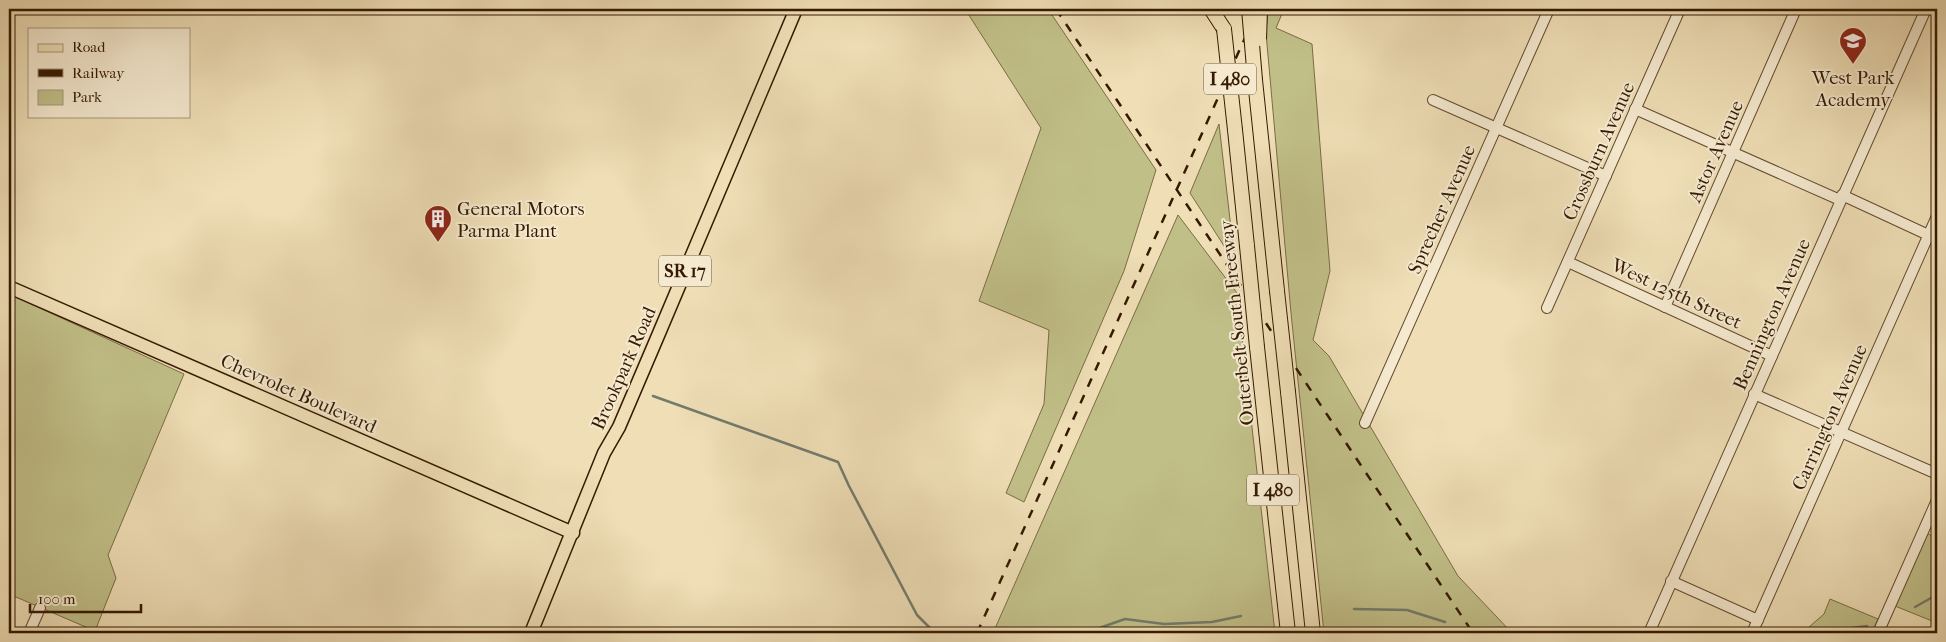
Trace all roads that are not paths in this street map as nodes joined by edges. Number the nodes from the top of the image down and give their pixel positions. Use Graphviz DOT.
graph roads {
  1 [pos="796,9"];
  2 [pos="1211,9"];
  3 [pos="1222,9"];
  4 [pos="1249,9"];
  5 [pos="1260,9"];
  6 [pos="1549,9"];
  7 [pos="1680,9"];
  8 [pos="1796,9"];
  9 [pos="1926,9"];
  10 [pos="1224,29"];
  11 [pos="1255,82"];
  12 [pos="1433,100"];
  13 [pos="1635,109"];
  14 [pos="1496,129"];
  15 [pos="1733,152"];
  16 [pos="1606,176"];
  17 [pos="1841,197"];
  18 [pos="1937,216"];
  19 [pos="1933,237"];
  20 [pos="1568,262"];
  21 [pos="9,287"];
  22 [pos="1665,307"];
  23 [pos="1548,308"];
  24 [pos="1772,356"];
  25 [pos="1754,394"];
  26 [pos="1365,423"];
  27 [pos="1841,431"];
  28 [pos="1937,474"];
  29 [pos="1937,503"];
  30 [pos="573,533"];
  31 [pos="1671,581"];
  32 [pos="40,608"];
  33 [pos="1758,620"];
  34 [pos="30,633"];
  35 [pos="531,633"];
  36 [pos="1288,633"];
  37 [pos="1313,633"];
  38 [pos="1649,633"];
  39 [pos="1752,633"];
  40 [pos="1878,633"];
  1 -- 30 [label="main road, Brookpark Road / SR 17"];
  2 -- 10 [label="highway"];
  3 -- 10 [label="highway, Outerbelt South Freeway / I 480"];
  4 -- 11 [label="highway, I 480, bridge"];
  5 -- 11 [label="highway, bridge"];
  6 -- 14 [label="street, Sprecher Avenue"];
  7 -- 13 [label="street, Crossburn Avenue"];
  8 -- 15 [label="street, Astor Avenue"];
  9 -- 17 [label="street, Bennington Avenue"];
  10 -- 36 [label="highway, Outerbelt South Freeway / I 480, bridge"];
  11 -- 37 [label="highway, I 480, bridge"];
  12 -- 14 [label="street"];
  13 -- 15 [label="street"];
  13 -- 16 [label="street, Crossburn Avenue"];
  14 -- 16 [label="street"];
  14 -- 26 [label="street, Sprecher Avenue"];
  15 -- 17 [label="street"];
  15 -- 22 [label="street, Astor Avenue"];
  16 -- 20 [label="street, Crossburn Avenue"];
  17 -- 19 [label="street"];
  17 -- 24 [label="street, Bennington Avenue"];
  18 -- 19 [label="street, Carrington Avenue"];
  19 -- 27 [label="street, Carrington Avenue"];
  20 -- 22 [label="street, West 125th Street"];
  20 -- 23 [label="street, Crossburn Avenue"];
  21 -- 30 [label="main road, Chevrolet Boulevard"];
  22 -- 24 [label="street, West 125th Street"];
  24 -- 25 [label="street, Bennington Avenue"];
  25 -- 27 [label="street"];
  25 -- 31 [label="street, Bennington Avenue"];
  27 -- 28 [label="street"];
  27 -- 33 [label="street, Carrington Avenue"];
  29 -- 40 [label="street"];
  30 -- 35 [label="main road, Brookpark Road / SR 17"];
  31 -- 33 [label="street"];
  31 -- 38 [label="street, Bennington Avenue"];
  32 -- 34 [label="street"];
  33 -- 39 [label="street, Carrington Avenue"];
}
